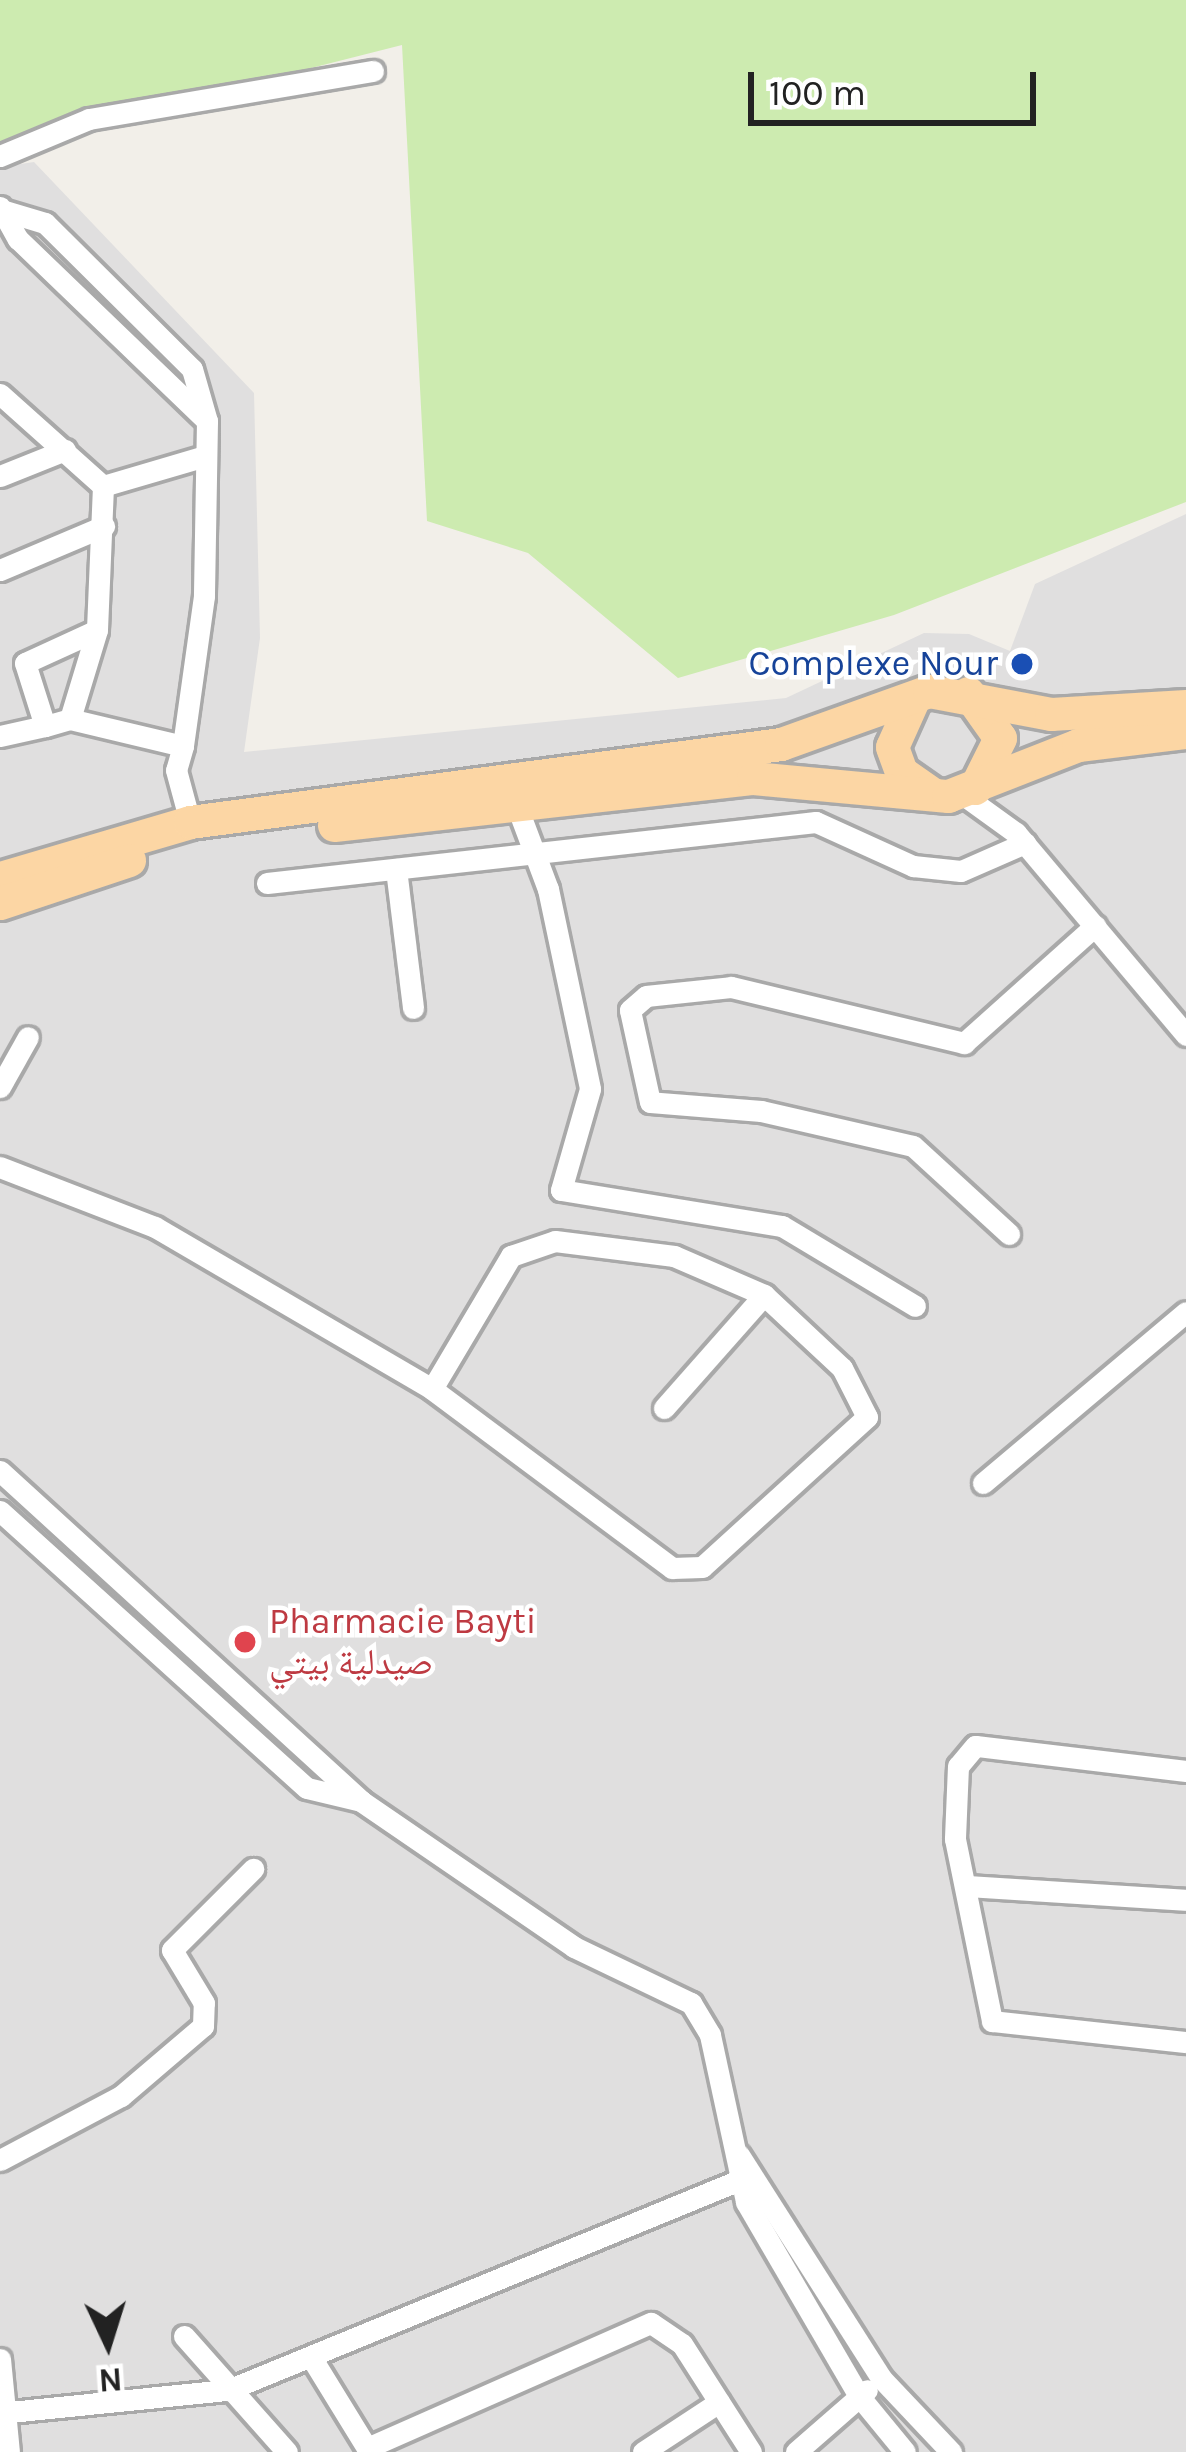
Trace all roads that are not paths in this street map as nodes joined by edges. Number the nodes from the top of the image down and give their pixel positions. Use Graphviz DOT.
graph roads {
  1 [pos="373,71"];
  2 [pos="0,156"];
  3 [pos="2,209"];
  4 [pos="0,394"];
  5 [pos="64,450"];
  6 [pos="205,456"];
  7 [pos="0,476"];
  8 [pos="103,486"];
  9 [pos="104,526"];
  10 [pos="0,570"];
  11 [pos="97,630"];
  12 [pos="966,692"];
  13 [pos="913,700"];
  14 [pos="1186,706"];
  15 [pos="70,719"];
  16 [pos="45,726"];
  17 [pos="1186,732"];
  18 [pos="0,736"];
  19 [pos="183,746"];
  20 [pos="957,792"];
  21 [pos="516,804"];
  22 [pos="190,823"];
  23 [pos="1025,843"];
  24 [pos="536,854"];
  25 [pos="396,869"];
  26 [pos="0,878"];
  27 [pos="267,883"];
  28 [pos="0,903"];
  29 [pos="1101,933"];
  30 [pos="413,1008"];
  31 [pos="1186,1035"];
  32 [pos="28,1037"];
  33 [pos="0,1087"];
  34 [pos="0,1167"];
  35 [pos="1009,1234"];
  36 [pos="764,1295"];
  37 [pos="916,1306"];
  38 [pos="1186,1312"];
  39 [pos="432,1389"];
  40 [pos="664,1408"];
  41 [pos="0,1471"];
  42 [pos="983,1483"];
  43 [pos="0,1511"];
  44 [pos="258,1704"];
  45 [pos="236,1723"];
  46 [pos="1186,1771"];
  47 [pos="362,1801"];
  48 [pos="253,1869"];
  49 [pos="966,1886"];
  50 [pos="1186,1900"];
  51 [pos="1186,2042"];
  52 [pos="739,2155"];
  53 [pos="0,2160"];
  54 [pos="737,2181"];
  55 [pos="184,2336"];
  56 [pos="310,2357"];
  57 [pos="0,2359"];
  58 [pos="881,2378"];
  59 [pos="228,2390"];
  60 [pos="859,2396"];
  61 [pos="718,2402"];
  62 [pos="4,2410"];
  63 [pos="9,2452"];
  64 [pos="286,2452"];
  65 [pos="644,2452"];
  66 [pos="751,2452"];
  67 [pos="796,2452"];
  68 [pos="905,2452"];
  69 [pos="952,2452"];
  1 -- 2 [label="street"];
  3 -- 6 [label="street"];
  4 -- 5 [label="street"];
  5 -- 7 [label="street"];
  5 -- 8 [label="street"];
  6 -- 8 [label="street"];
  6 -- 19 [label="street"];
  8 -- 9 [label="street"];
  9 -- 10 [label="street"];
  9 -- 11 [label="street"];
  11 -- 15 [label="street"];
  11 -- 16 [label="street"];
  12 -- 13 [label="main road"];
  12 -- 14 [label="main road"];
  12 -- 20 [label="main road"];
  13 -- 20 [label="main road"];
  13 -- 22 [label="main road"];
  15 -- 16 [label="street"];
  15 -- 19 [label="street"];
  16 -- 18 [label="street"];
  17 -- 20 [label="main road"];
  19 -- 22 [label="street"];
  20 -- 21 [label="main road"];
  20 -- 23 [label="street"];
  21 -- 24 [label="street"];
  21 -- 28 [label="main road"];
  22 -- 26 [label="main road"];
  23 -- 24 [label="street"];
  23 -- 29 [label="street"];
  24 -- 25 [label="street"];
  24 -- 37 [label="street"];
  25 -- 27 [label="street"];
  25 -- 30 [label="street"];
  29 -- 31 [label="street"];
  29 -- 35 [label="street"];
  32 -- 33 [label="street"];
  34 -- 39 [label="street"];
  36 -- 39 [label="street"];
  36 -- 39 [label="street"];
  36 -- 40 [label="street"];
  38 -- 42 [label="street"];
  41 -- 44 [label="street"];
  43 -- 45 [label="street"];
  44 -- 45 [label="street"];
  44 -- 47 [label="street"];
  45 -- 47 [label="street"];
  46 -- 49 [label="street"];
  47 -- 52 [label="street"];
  48 -- 53 [label="street"];
  49 -- 50 [label="street"];
  49 -- 51 [label="street"];
  52 -- 54 [label="street"];
  52 -- 58 [label="street"];
  54 -- 56 [label="street"];
  54 -- 60 [label="street"];
  55 -- 59 [label="street"];
  56 -- 59 [label="street"];
  56 -- 61 [label="street"];
  57 -- 62 [label="street"];
  58 -- 60 [label="street"];
  58 -- 69 [label="street"];
  59 -- 62 [label="street"];
  59 -- 64 [label="street"];
  60 -- 67 [label="street"];
  60 -- 68 [label="street"];
  61 -- 65 [label="street"];
  61 -- 66 [label="street"];
  62 -- 63 [label="street"];
}
